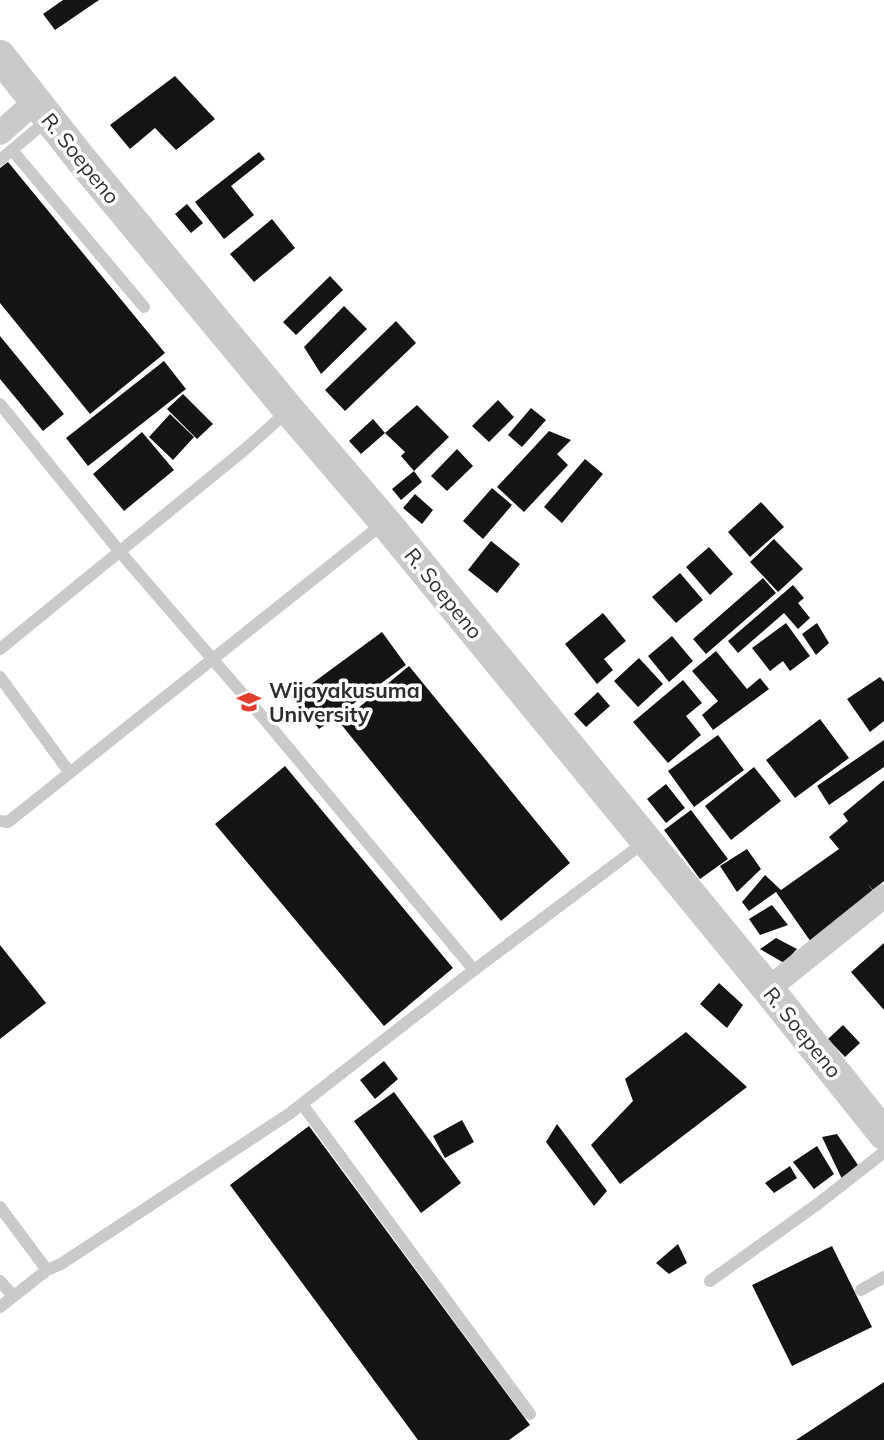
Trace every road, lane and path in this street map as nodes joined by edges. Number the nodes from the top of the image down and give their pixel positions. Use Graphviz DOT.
graph roads {
  1 [pos="0,56"];
  2 [pos="43,110"];
  3 [pos="6,141"];
  4 [pos="0,160"];
  5 [pos="144,307"];
  6 [pos="0,404"];
  7 [pos="289,410"];
  8 [pos="385,522"];
  9 [pos="120,552"];
  10 [pos="0,649"];
  11 [pos="212,659"];
  12 [pos="0,677"];
  13 [pos="70,773"];
  14 [pos="0,821"];
  15 [pos="646,841"];
  16 [pos="884,896"];
  17 [pos="474,970"];
  18 [pos="768,989"];
  19 [pos="302,1104"];
  20 [pos="884,1134"];
  21 [pos="884,1152"];
  22 [pos="0,1207"];
  23 [pos="47,1270"];
  24 [pos="884,1277"];
  25 [pos="0,1281"];
  26 [pos="710,1281"];
  27 [pos="861,1290"];
  28 [pos="13,1296"];
  29 [pos="0,1307"];
  30 [pos="530,1413"];
  1 -- 2 [label="street, R. Soepeno"];
  2 -- 3 [label="street"];
  2 -- 7 [label="street, R. Soepeno"];
  3 -- 4 [label="lane"];
  3 -- 5 [label="lane"];
  6 -- 9 [label="lane"];
  7 -- 8 [label="street, R. Soepeno"];
  7 -- 9 [label="lane"];
  8 -- 11 [label="lane"];
  8 -- 15 [label="street, R. Soepeno"];
  9 -- 10 [label="lane"];
  9 -- 11 [label="lane"];
  11 -- 13 [label="lane"];
  11 -- 17 [label="lane"];
  12 -- 13 [label="lane"];
  13 -- 14 [label="lane"];
  15 -- 17 [label="lane"];
  15 -- 18 [label="street, R. Soepeno"];
  16 -- 18 [label="street"];
  17 -- 19 [label="lane"];
  18 -- 20 [label="street, R. Soepeno"];
  19 -- 23 [label="lane"];
  19 -- 30 [label="lane"];
  21 -- 26 [label="lane"];
  22 -- 23 [label="lane"];
  23 -- 28 [label="lane"];
  24 -- 27 [label="lane"];
  25 -- 28 [label="lane"];
  28 -- 29 [label="lane"];
}
